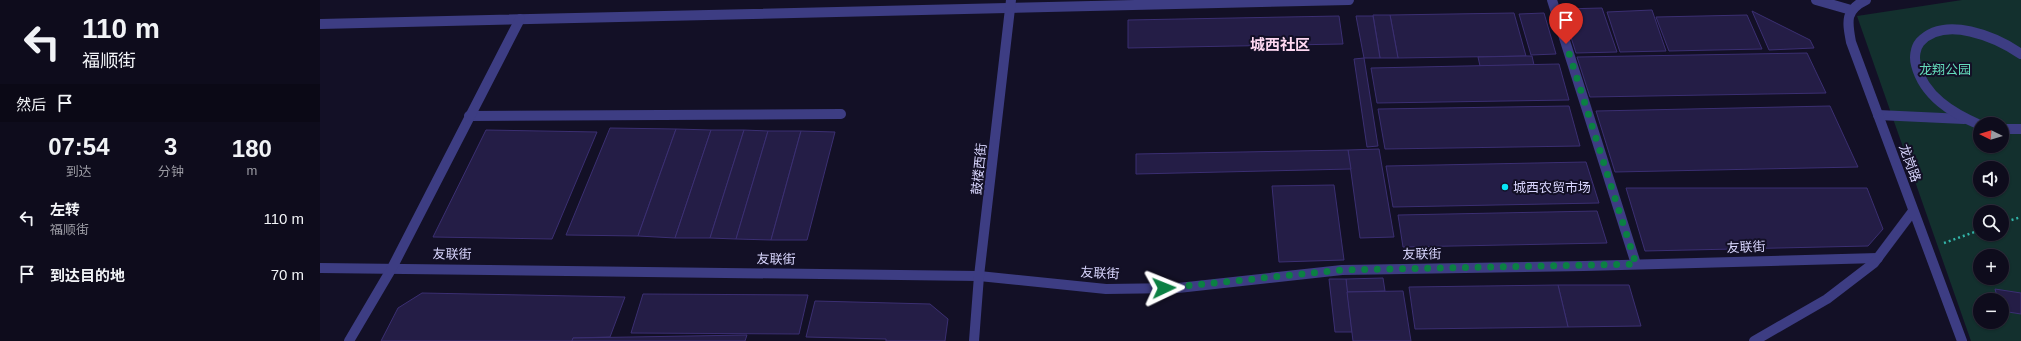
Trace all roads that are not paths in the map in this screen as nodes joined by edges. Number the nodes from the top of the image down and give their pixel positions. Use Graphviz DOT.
graph roads {
  1 [pos="1350,0"];
  2 [pos="1552,0"];
  3 [pos="1816,0"];
  4 [pos="1866,0"];
  5 [pos="1010,4"];
  6 [pos="1851,10"];
  7 [pos="520,19"];
  8 [pos="320,24"];
  9 [pos="2021,54"];
  10 [pos="841,114"];
  11 [pos="1878,115"];
  12 [pos="469,116"];
  13 [pos="1965,119"];
  14 [pos="1973,122"];
  15 [pos="2021,129"];
  16 [pos="2009,130"];
  17 [pos="1913,211"];
  18 [pos="1878,258"];
  19 [pos="1636,264"];
  20 [pos="320,268"];
  21 [pos="392,268"];
  22 [pos="979,276"];
  23 [pos="349,341"];
  24 [pos="974,341"];
  25 [pos="1754,341"];
  26 [pos="1962,341"];
  1 -- 5 [label="street"];
  2 -- 19 [label="street"];
  3 -- 6 [label="street"];
  4 -- 6 [label="street"];
  5 -- 7 [label="street"];
  5 -- 22 [label="street, 鼓楼西街"];
  6 -- 11 [label="street, 龙岗路"];
  7 -- 8 [label="street"];
  7 -- 12 [label="street"];
  9 -- 13 [label="street"];
  10 -- 12 [label="street"];
  11 -- 13 [label="street"];
  11 -- 17 [label="street, 龙岗路"];
  12 -- 21 [label="street"];
  13 -- 14 [label="street"];
  15 -- 16 [label="street"];
  17 -- 18 [label="street"];
  17 -- 26 [label="street, 龙岗路"];
  18 -- 19 [label="street, 友联街"];
  18 -- 25 [label="street"];
  19 -- 22 [label="street, 友联街"];
  20 -- 21 [label="street, 友联街"];
  21 -- 22 [label="street, 友联街"];
  21 -- 23 [label="street"];
  22 -- 24 [label="street, 鼓楼西街"];
}
